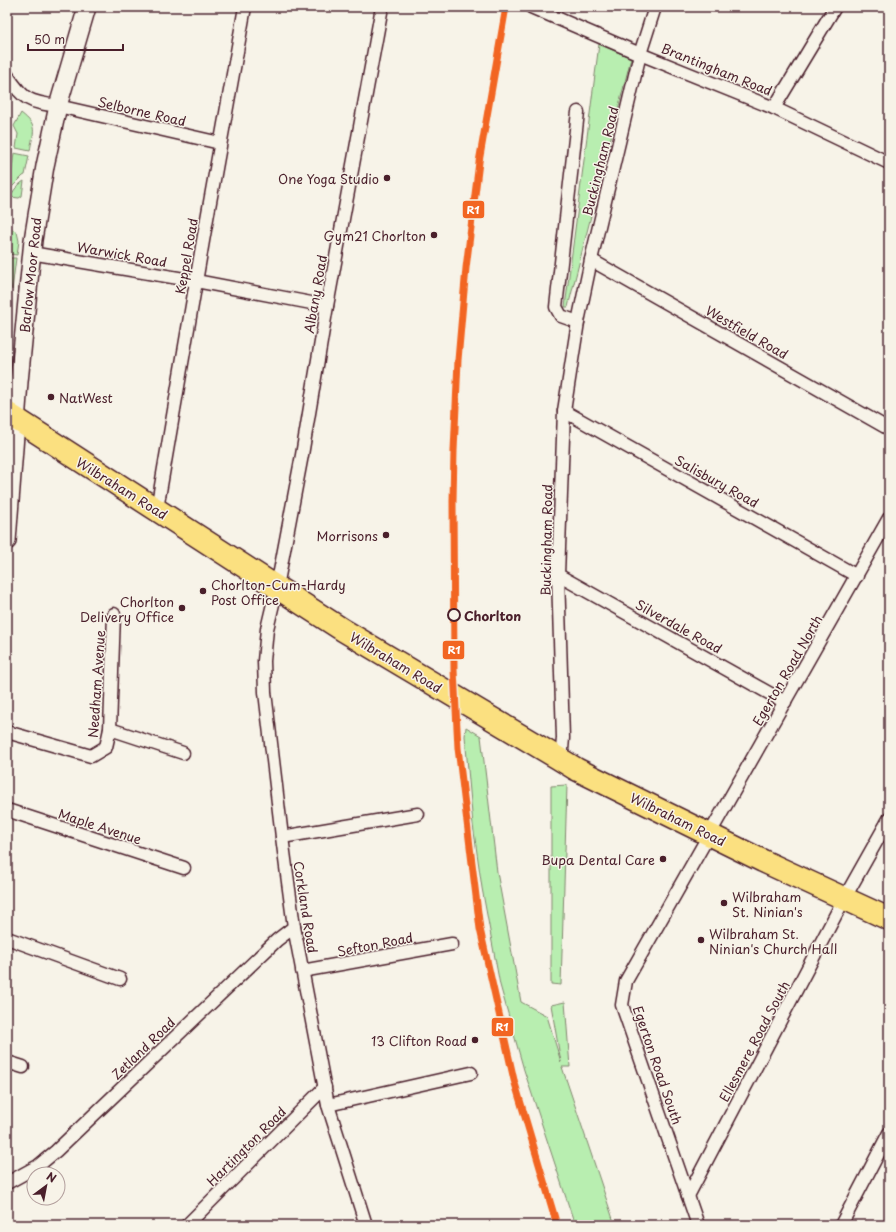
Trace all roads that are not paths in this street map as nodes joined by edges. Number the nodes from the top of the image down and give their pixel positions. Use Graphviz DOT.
graph roads {
  1 [pos="87,7"];
  2 [pos="245,7"];
  3 [pos="382,7"];
  4 [pos="531,7"];
  5 [pos="655,7"];
  6 [pos="835,7"];
  7 [pos="640,54"];
  8 [pos="7,75"];
  9 [pos="58,106"];
  10 [pos="774,108"];
  11 [pos="578,112"];
  12 [pos="220,143"];
  13 [pos="889,163"];
  14 [pos="31,253"];
  15 [pos="591,260"];
  16 [pos="196,281"];
  17 [pos="326,306"];
  18 [pos="578,322"];
  19 [pos="564,411"];
  20 [pos="12,416"];
  21 [pos="889,429"];
  22 [pos="157,509"];
  23 [pos="889,518"];
  24 [pos="7,542"];
  25 [pos="558,574"];
  26 [pos="857,576"];
  27 [pos="277,587"];
  28 [pos="114,614"];
  29 [pos="785,702"];
  30 [pos="110,729"];
  31 [pos="7,732"];
  32 [pos="183,753"];
  33 [pos="558,758"];
  34 [pos="7,810"];
  35 [pos="418,814"];
  36 [pos="889,819"];
  37 [pos="709,834"];
  38 [pos="282,837"];
  39 [pos="184,868"];
  40 [pos="844,899"];
  41 [pos="889,919"];
  42 [pos="294,928"];
  43 [pos="7,938"];
  44 [pos="452,944"];
  45 [pos="302,972"];
  46 [pos="120,979"];
  47 [pos="7,1062"];
  48 [pos="23,1067"];
  49 [pos="471,1073"];
  50 [pos="325,1087"];
  51 [pos="328,1105"];
  52 [pos="889,1133"];
  53 [pos="7,1183"];
  54 [pos="688,1196"];
  55 [pos="187,1225"];
  56 [pos="366,1225"];
  57 [pos="698,1225"];
  58 [pos="841,1225"];
  1 -- 9 [label="main road, Barlow Moor Road"];
  2 -- 12 [label="street, Keppel Road"];
  3 -- 17 [label="street, Albany Road"];
  4 -- 7 [label="street, Brantingham Road"];
  5 -- 7 [label="street, Buckingham Road"];
  6 -- 10 [label="street"];
  7 -- 10 [label="street, Brantingham Road"];
  7 -- 15 [label="street, Buckingham Road"];
  8 -- 9 [label="street, Selborne Road"];
  9 -- 12 [label="street, Selborne Road"];
  9 -- 14 [label="main road, Barlow Moor Road"];
  10 -- 13 [label="street, Brantingham Road"];
  11 -- 18 [label="street, Buckingham Road"];
  12 -- 16 [label="street, Keppel Road"];
  14 -- 16 [label="street, Warwick Road"];
  14 -- 20 [label="main road, Barlow Moor Road"];
  15 -- 18 [label="street, Buckingham Road"];
  15 -- 21 [label="street, Westfield Road"];
  16 -- 17 [label="street, Warwick Road"];
  16 -- 22 [label="street, Keppel Road"];
  17 -- 27 [label="street, Albany Road"];
  18 -- 19 [label="street, Buckingham Road"];
  19 -- 25 [label="street, Buckingham Road"];
  19 -- 26 [label="street, Salisbury Road"];
  20 -- 22 [label="highway, Wilbraham Road"];
  20 -- 24 [label="main road, Barlow Moor Road"];
  22 -- 27 [label="highway, Wilbraham Road"];
  23 -- 26 [label="street, Egerton Road North"];
  25 -- 29 [label="street, Silverdale Road"];
  25 -- 33 [label="street, Buckingham Road"];
  26 -- 29 [label="street, Egerton Road North"];
  27 -- 33 [label="highway, Wilbraham Road"];
  27 -- 38 [label="street, Corkland Road"];
  28 -- 30 [label="street, Needham Avenue"];
  29 -- 37 [label="street, Egerton Road North"];
  30 -- 31 [label="street, Needham Avenue"];
  30 -- 32 [label="street"];
  33 -- 37 [label="highway, Wilbraham Road"];
  34 -- 39 [label="street, Maple Avenue"];
  35 -- 38 [label="street"];
  36 -- 40 [label="street, Ellesmere Road South"];
  37 -- 40 [label="highway, Wilbraham Road"];
  37 -- 54 [label="street, Egerton Road South"];
  38 -- 42 [label="street, Corkland Road"];
  40 -- 41 [label="highway, Wilbraham Road"];
  40 -- 54 [label="street, Ellesmere Road South"];
  42 -- 45 [label="street, Corkland Road"];
  42 -- 53 [label="street, Zetland Road"];
  43 -- 46 [label="street"];
  44 -- 45 [label="street, Sefton Road"];
  45 -- 50 [label="street, Corkland Road"];
  47 -- 48 [label="street"];
  49 -- 51 [label="street"];
  50 -- 51 [label="street, Corkland Road"];
  50 -- 55 [label="street, Hartington Road"];
  51 -- 56 [label="street, Corkland Road"];
  52 -- 58 [label="street"];
  54 -- 57 [label="street, Egerton Road South"];
}
